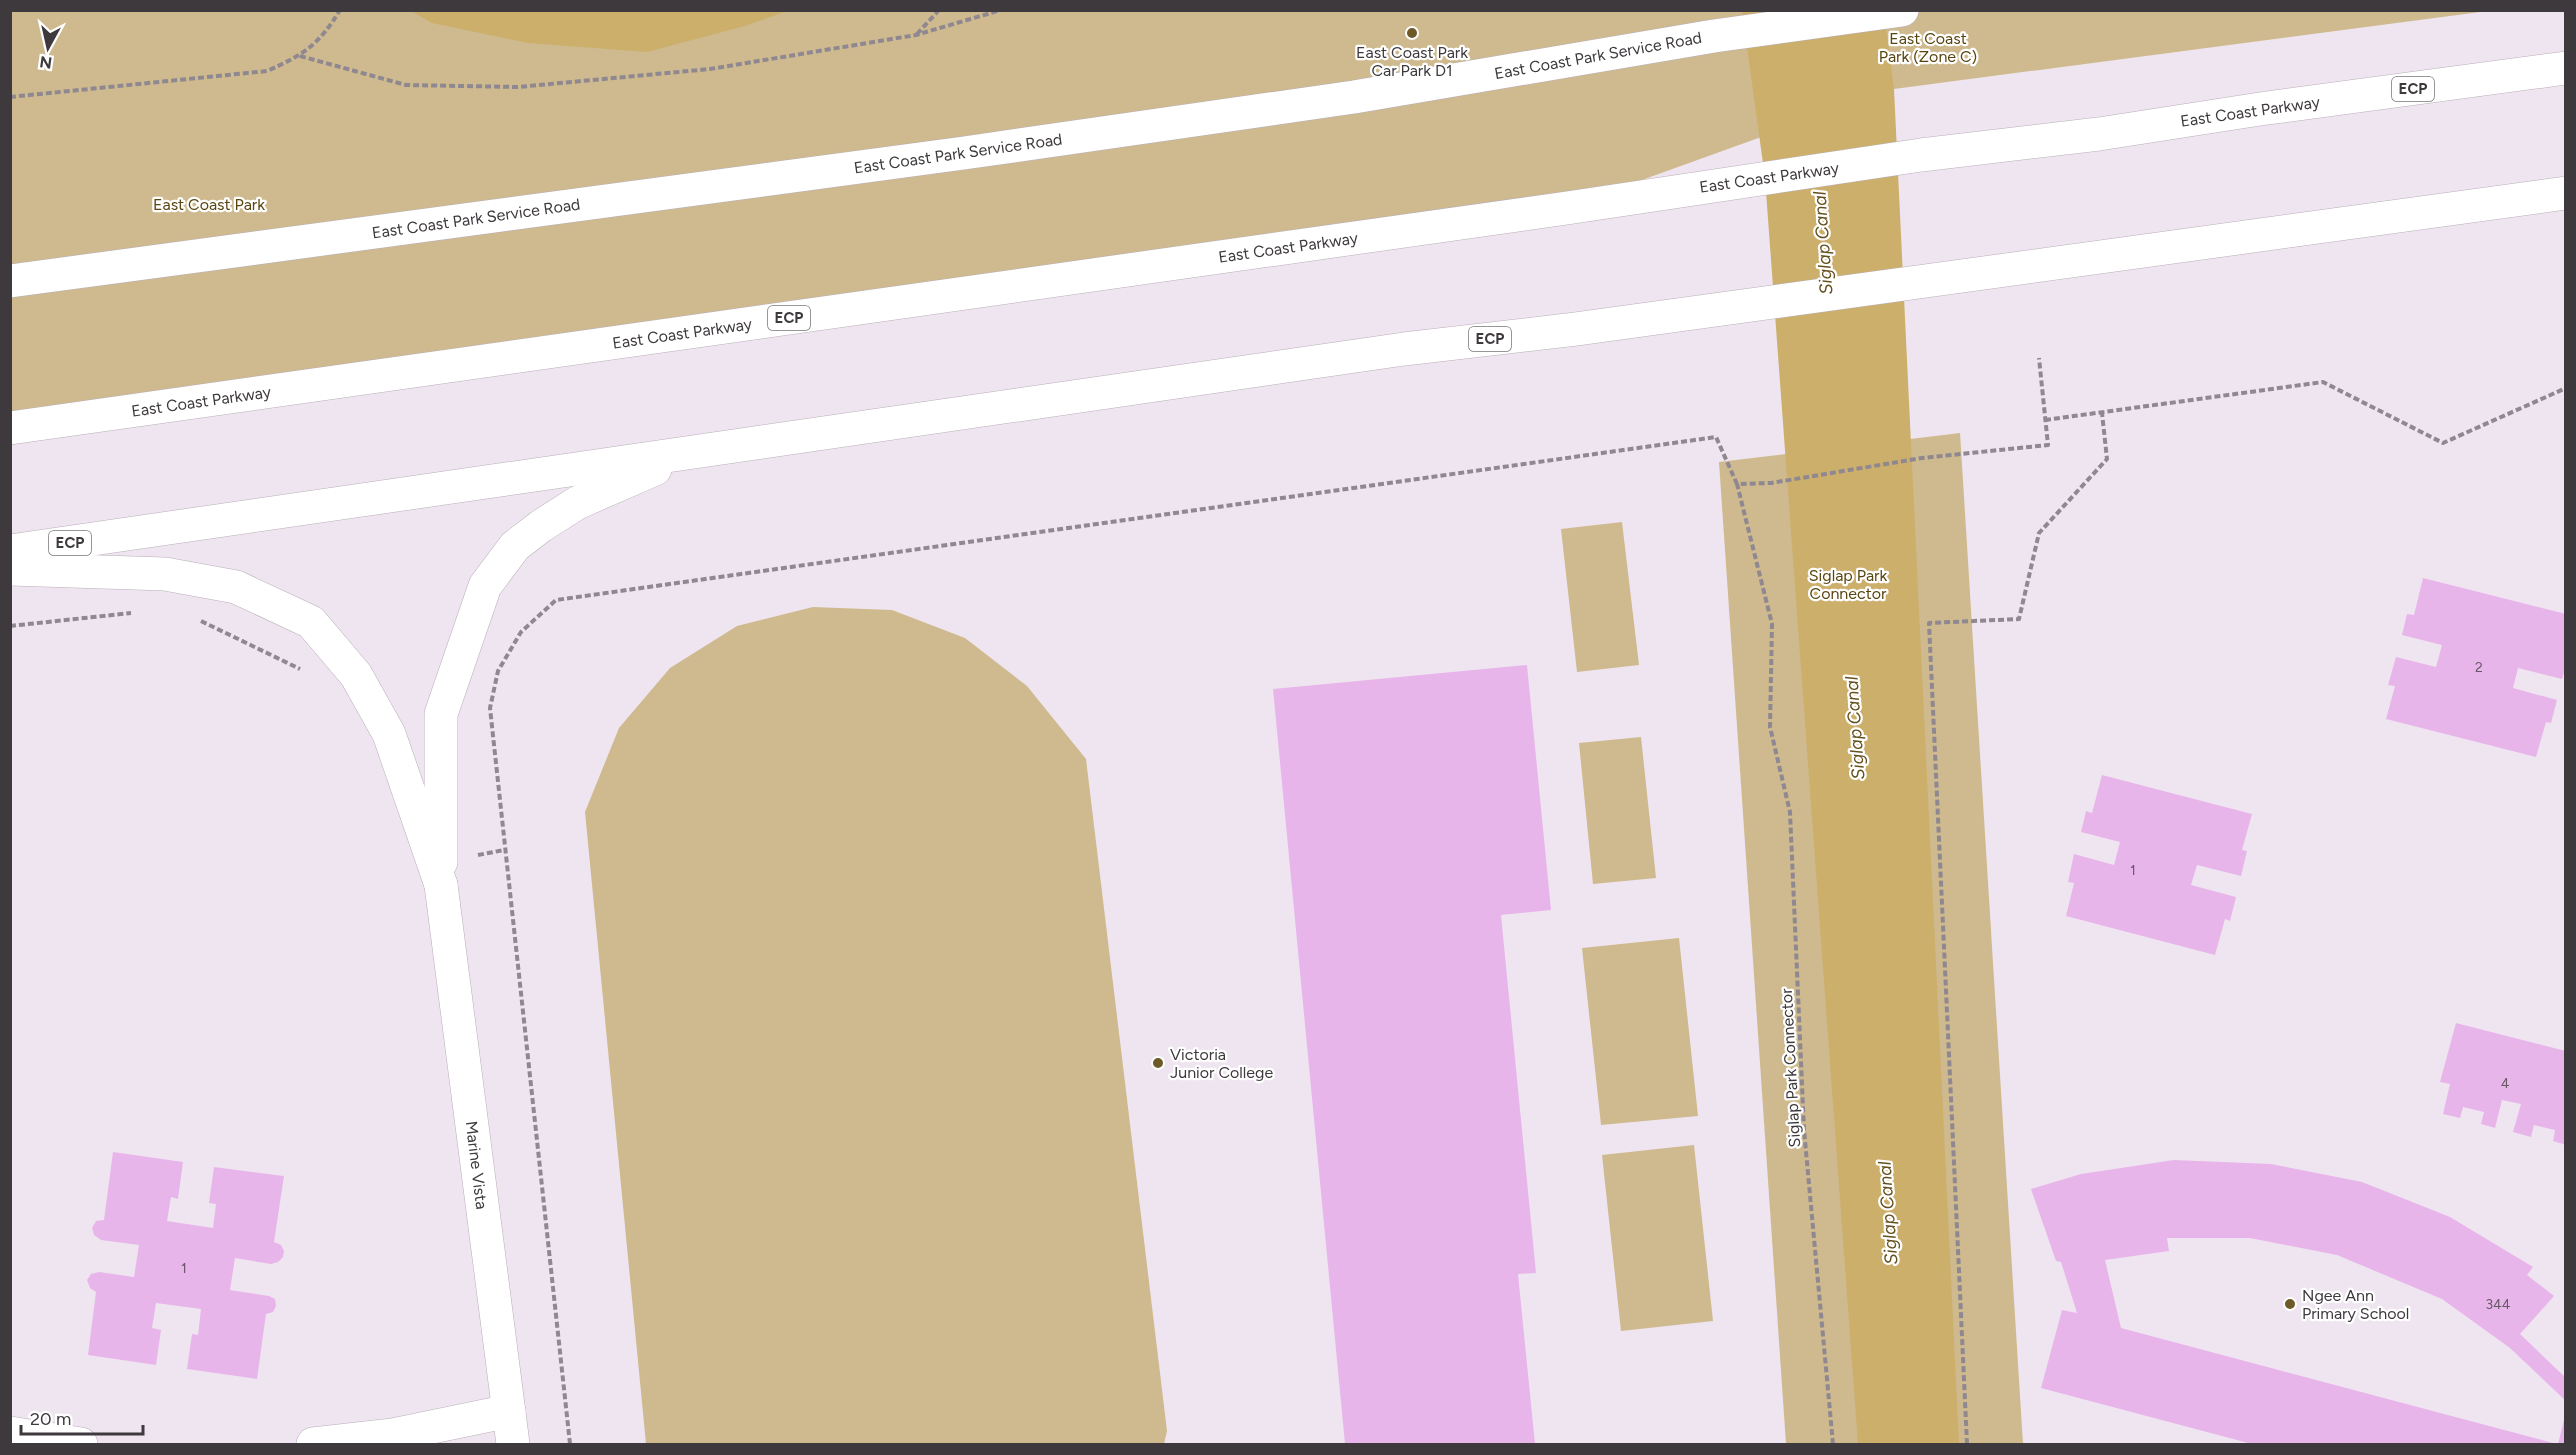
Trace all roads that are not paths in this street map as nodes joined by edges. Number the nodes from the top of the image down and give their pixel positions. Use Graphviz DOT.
graph roads {
  1 [pos="1899,11"];
  2 [pos="2565,68"];
  3 [pos="2565,193"];
  4 [pos="10,281"];
  5 [pos="10,428"];
  6 [pos="694,452"];
  7 [pos="10,551"];
  8 [pos="10,569"];
  9 [pos="441,885"];
  10 [pos="509,1411"];
  11 [pos="10,1433"];
  12 [pos="81,1444"];
  13 [pos="313,1444"];
  14 [pos="513,1444"];
  1 -- 4 [label="main road, East Coast Park Service Road"];
  2 -- 5 [label="main road, East Coast Parkway / ECP"];
  3 -- 6 [label="main road, ECP"];
  6 -- 7 [label="main road, ECP"];
  6 -- 9 [label="main road"];
  8 -- 9 [label="main road"];
  9 -- 10 [label="main road, Marine Vista"];
  10 -- 13 [label="main road"];
  10 -- 14 [label="main road, Marine Vista"];
  11 -- 12 [label="main road"];
}
